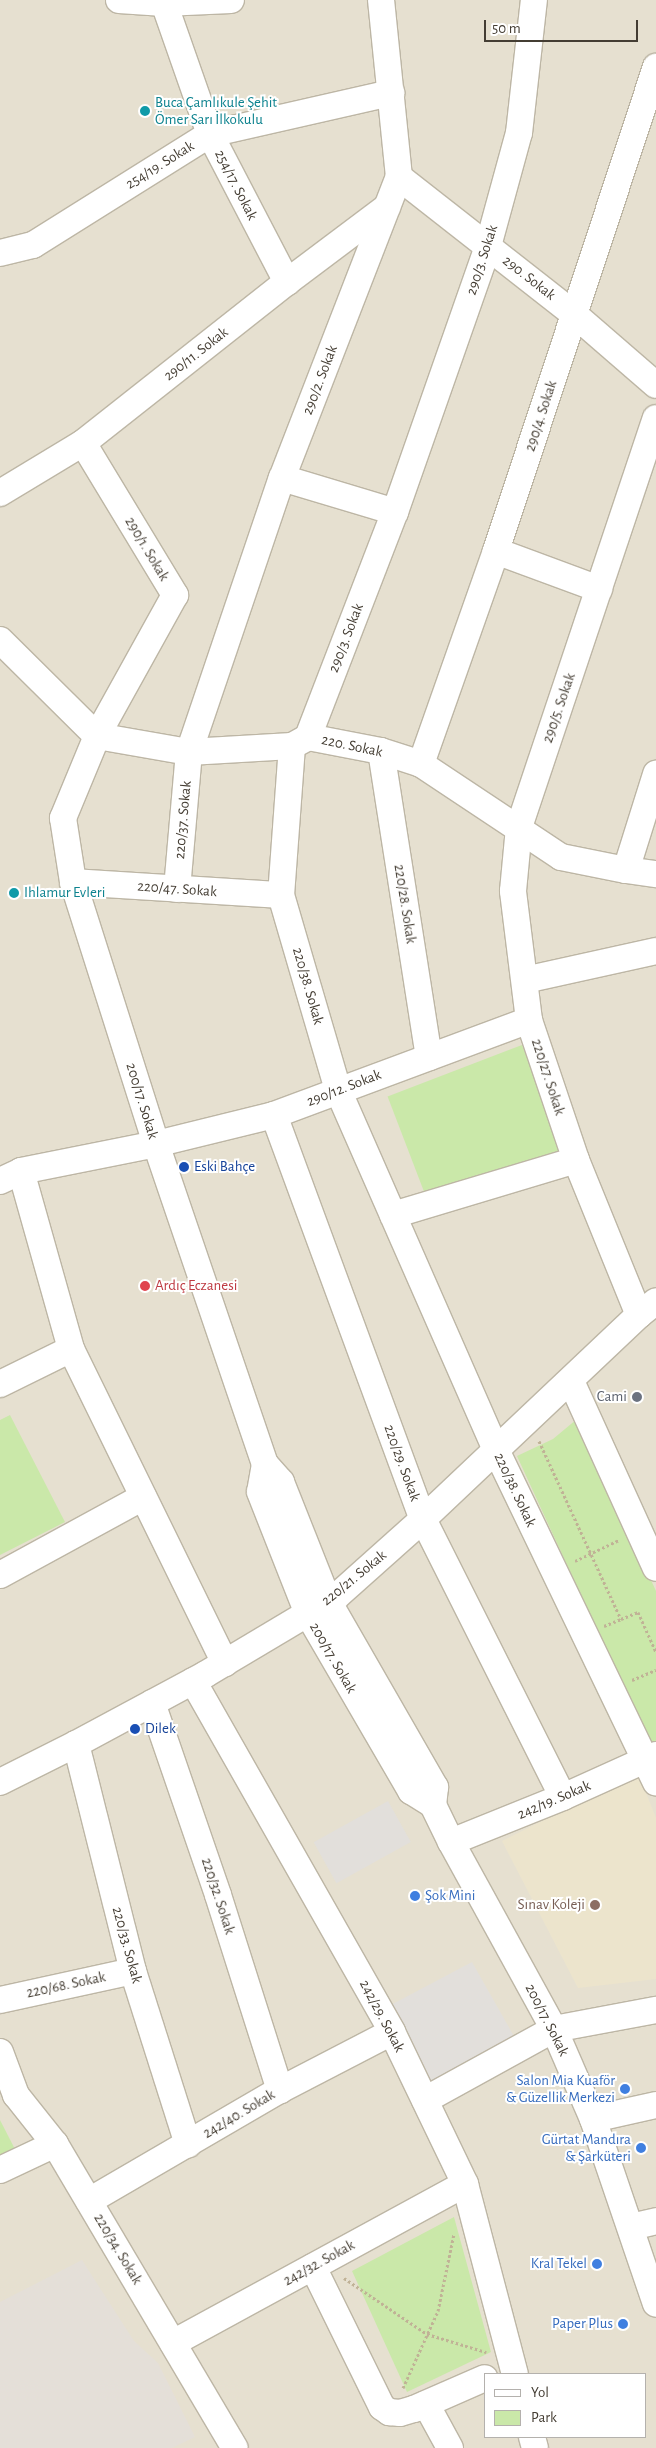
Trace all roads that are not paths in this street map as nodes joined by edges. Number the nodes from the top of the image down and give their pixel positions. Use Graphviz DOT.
graph roads {
  1 [pos="119,0"];
  2 [pos="231,0"];
  3 [pos="381,0"];
  4 [pos="534,0"];
  5 [pos="164,2"];
  6 [pos="656,67"];
  7 [pos="391,93"];
  8 [pos="210,134"];
  9 [pos="399,177"];
  10 [pos="387,208"];
  11 [pos="488,246"];
  12 [pos="0,253"];
  13 [pos="287,282"];
  14 [pos="574,314"];
  15 [pos="656,385"];
  16 [pos="656,418"];
  17 [pos="83,443"];
  18 [pos="282,478"];
  19 [pos="0,493"];
  20 [pos="395,512"];
  21 [pos="496,551"];
  22 [pos="600,589"];
  23 [pos="0,640"];
  24 [pos="97,736"];
  25 [pos="300,741"];
  26 [pos="381,751"];
  27 [pos="189,752"];
  28 [pos="420,764"];
  29 [pos="656,774"];
  30 [pos="519,827"];
  31 [pos="626,870"];
  32 [pos="656,874"];
  33 [pos="74,882"];
  34 [pos="177,889"];
  35 [pos="281,896"];
  36 [pos="656,951"];
  37 [pos="525,980"];
  38 [pos="529,1020"];
  39 [pos="429,1057"];
  40 [pos="338,1090"];
  41 [pos="274,1116"];
  42 [pos="156,1144"];
  43 [pos="576,1160"];
  44 [pos="10,1176"];
  45 [pos="393,1215"];
  46 [pos="648,1308"];
  47 [pos="71,1349"];
  48 [pos="572,1381"];
  49 [pos="0,1384"];
  50 [pos="496,1450"];
  51 [pos="143,1497"];
  52 [pos="423,1519"];
  53 [pos="656,1568"];
  54 [pos="0,1575"];
  55 [pos="318,1608"];
  56 [pos="225,1663"];
  57 [pos="193,1681"];
  58 [pos="152,1703"];
  59 [pos="76,1744"];
  60 [pos="652,1766"];
  61 [pos="0,1782"];
  62 [pos="563,1797"];
  63 [pos="451,1842"];
  64 [pos="133,1971"];
  65 [pos="0,2000"];
  66 [pos="656,2010"];
  67 [pos="554,2029"];
  68 [pos="392,2032"];
  69 [pos="0,2052"];
  70 [pos="280,2090"];
  71 [pos="8,2097"];
  72 [pos="424,2100"];
  73 [pos="656,2106"];
  74 [pos="593,2119"];
  75 [pos="55,2144"];
  76 [pos="188,2144"];
  77 [pos="0,2170"];
  78 [pos="465,2184"];
  79 [pos="89,2201"];
  80 [pos="656,2221"];
  81 [pos="631,2227"];
  82 [pos="313,2267"];
  83 [pos="656,2304"];
  84 [pos="174,2343"];
  85 [pos="498,2370"];
  86 [pos="483,2377"];
  87 [pos="426,2404"];
  88 [pos="235,2448"];
  89 [pos="450,2448"];
  1 -- 5 [label="street"];
  2 -- 5 [label="street"];
  3 -- 7 [label="street, 290/2. Sokak"];
  4 -- 11 [label="street, 290/3. Sokak"];
  5 -- 8 [label="street, 254/17. Sokak"];
  6 -- 14 [label="street, 290/4. Sokak"];
  7 -- 8 [label="street, 254/19. Sokak"];
  7 -- 9 [label="street, 290/2. Sokak"];
  8 -- 12 [label="street, 254/19. Sokak"];
  8 -- 13 [label="street, 254/17. Sokak"];
  9 -- 10 [label="street, 290/2. Sokak"];
  9 -- 11 [label="street, 290. Sokak"];
  10 -- 13 [label="street, 290/11. Sokak"];
  10 -- 18 [label="street, 290/2. Sokak"];
  11 -- 14 [label="street, 290. Sokak"];
  11 -- 20 [label="street, 290/3. Sokak"];
  13 -- 17 [label="street, 290/11. Sokak"];
  14 -- 15 [label="street, 290. Sokak"];
  14 -- 21 [label="street, 290/4. Sokak"];
  16 -- 22 [label="street, 290/5. Sokak"];
  17 -- 19 [label="street, 290/11. Sokak"];
  17 -- 24 [label="street, 290/1. Sokak"];
  18 -- 20 [label="street"];
  18 -- 27 [label="street, 290/2. Sokak"];
  20 -- 25 [label="street, 290/3. Sokak"];
  21 -- 22 [label="street"];
  21 -- 28 [label="street, 290/4. Sokak"];
  22 -- 30 [label="street, 290/5. Sokak"];
  23 -- 24 [label="street"];
  24 -- 27 [label="street, 220. Sokak"];
  24 -- 33 [label="street, 200/17. Sokak"];
  25 -- 26 [label="street, 220. Sokak"];
  25 -- 27 [label="street, 220. Sokak"];
  25 -- 35 [label="street, 220/38. Sokak"];
  26 -- 28 [label="street, 220. Sokak"];
  26 -- 39 [label="street, 220/28. Sokak"];
  27 -- 34 [label="street, 220/37. Sokak"];
  28 -- 30 [label="street, 220. Sokak"];
  29 -- 31 [label="street"];
  30 -- 31 [label="street, 220. Sokak"];
  30 -- 37 [label="street, 220/27. Sokak"];
  31 -- 32 [label="street, 220. Sokak"];
  33 -- 34 [label="street, 220/47. Sokak"];
  33 -- 42 [label="street, 200/17. Sokak"];
  34 -- 35 [label="street, 220/47. Sokak"];
  35 -- 40 [label="street, 220/38. Sokak"];
  36 -- 37 [label="street"];
  37 -- 38 [label="street, 220/27. Sokak"];
  38 -- 39 [label="street, 290/12. Sokak"];
  38 -- 43 [label="street, 220/27. Sokak"];
  39 -- 40 [label="street, 290/12. Sokak"];
  40 -- 41 [label="street, 290/12. Sokak"];
  40 -- 45 [label="street, 220/38. Sokak"];
  41 -- 42 [label="street, 290/12. Sokak"];
  41 -- 52 [label="street, 220/29. Sokak"];
  42 -- 44 [label="street, 290/12. Sokak"];
  42 -- 55 [label="street, 200/17. Sokak"];
  43 -- 45 [label="street"];
  43 -- 46 [label="street, 220/27. Sokak"];
  44 -- 47 [label="street"];
  45 -- 50 [label="street, 220/38. Sokak"];
  46 -- 48 [label="street, 220/21. Sokak"];
  47 -- 49 [label="street"];
  47 -- 51 [label="street"];
  48 -- 50 [label="street, 220/21. Sokak"];
  48 -- 53 [label="street"];
  50 -- 52 [label="street, 220/21. Sokak"];
  50 -- 60 [label="street, 220/38. Sokak"];
  51 -- 54 [label="street"];
  51 -- 56 [label="street"];
  52 -- 55 [label="street, 220/21. Sokak"];
  52 -- 62 [label="street, 220/29. Sokak"];
  55 -- 56 [label="street, 220/21. Sokak"];
  55 -- 63 [label="street, 200/17. Sokak"];
  56 -- 57 [label="street, 220/21. Sokak"];
  57 -- 58 [label="street, 220/21. Sokak"];
  57 -- 68 [label="street, 242/29. Sokak"];
  58 -- 59 [label="street, 220/21. Sokak"];
  58 -- 70 [label="street, 220/32. Sokak"];
  59 -- 61 [label="street, 220/21. Sokak"];
  59 -- 64 [label="street, 220/33. Sokak"];
  60 -- 62 [label="street, 242/19. Sokak"];
  62 -- 63 [label="street, 242/19. Sokak"];
  63 -- 67 [label="street, 200/17. Sokak"];
  64 -- 65 [label="street, 220/68. Sokak"];
  64 -- 76 [label="street, 220/33. Sokak"];
  66 -- 67 [label="street"];
  67 -- 72 [label="street"];
  67 -- 74 [label="street, 200/17. Sokak"];
  68 -- 70 [label="street, 242/40. Sokak"];
  68 -- 72 [label="street, 242/29. Sokak"];
  69 -- 71 [label="street, 220/34. Sokak"];
  70 -- 76 [label="street, 242/40. Sokak"];
  71 -- 75 [label="street, 220/34. Sokak"];
  72 -- 78 [label="street, 242/29. Sokak"];
  73 -- 74 [label="street"];
  74 -- 81 [label="street, 200/17. Sokak"];
  75 -- 77 [label="street"];
  75 -- 79 [label="street, 220/34. Sokak"];
  76 -- 79 [label="street, 242/40. Sokak"];
  78 -- 82 [label="street, 242/32. Sokak"];
  78 -- 85 [label="street, 242/29. Sokak"];
  79 -- 84 [label="street, 220/34. Sokak"];
  80 -- 81 [label="street"];
  81 -- 83 [label="street, 200/17. Sokak"];
  82 -- 84 [label="street, 242/32. Sokak"];
  82 -- 87 [label="street"];
  84 -- 88 [label="street, 220/34. Sokak"];
  86 -- 87 [label="street"];
  87 -- 89 [label="street"];
}
